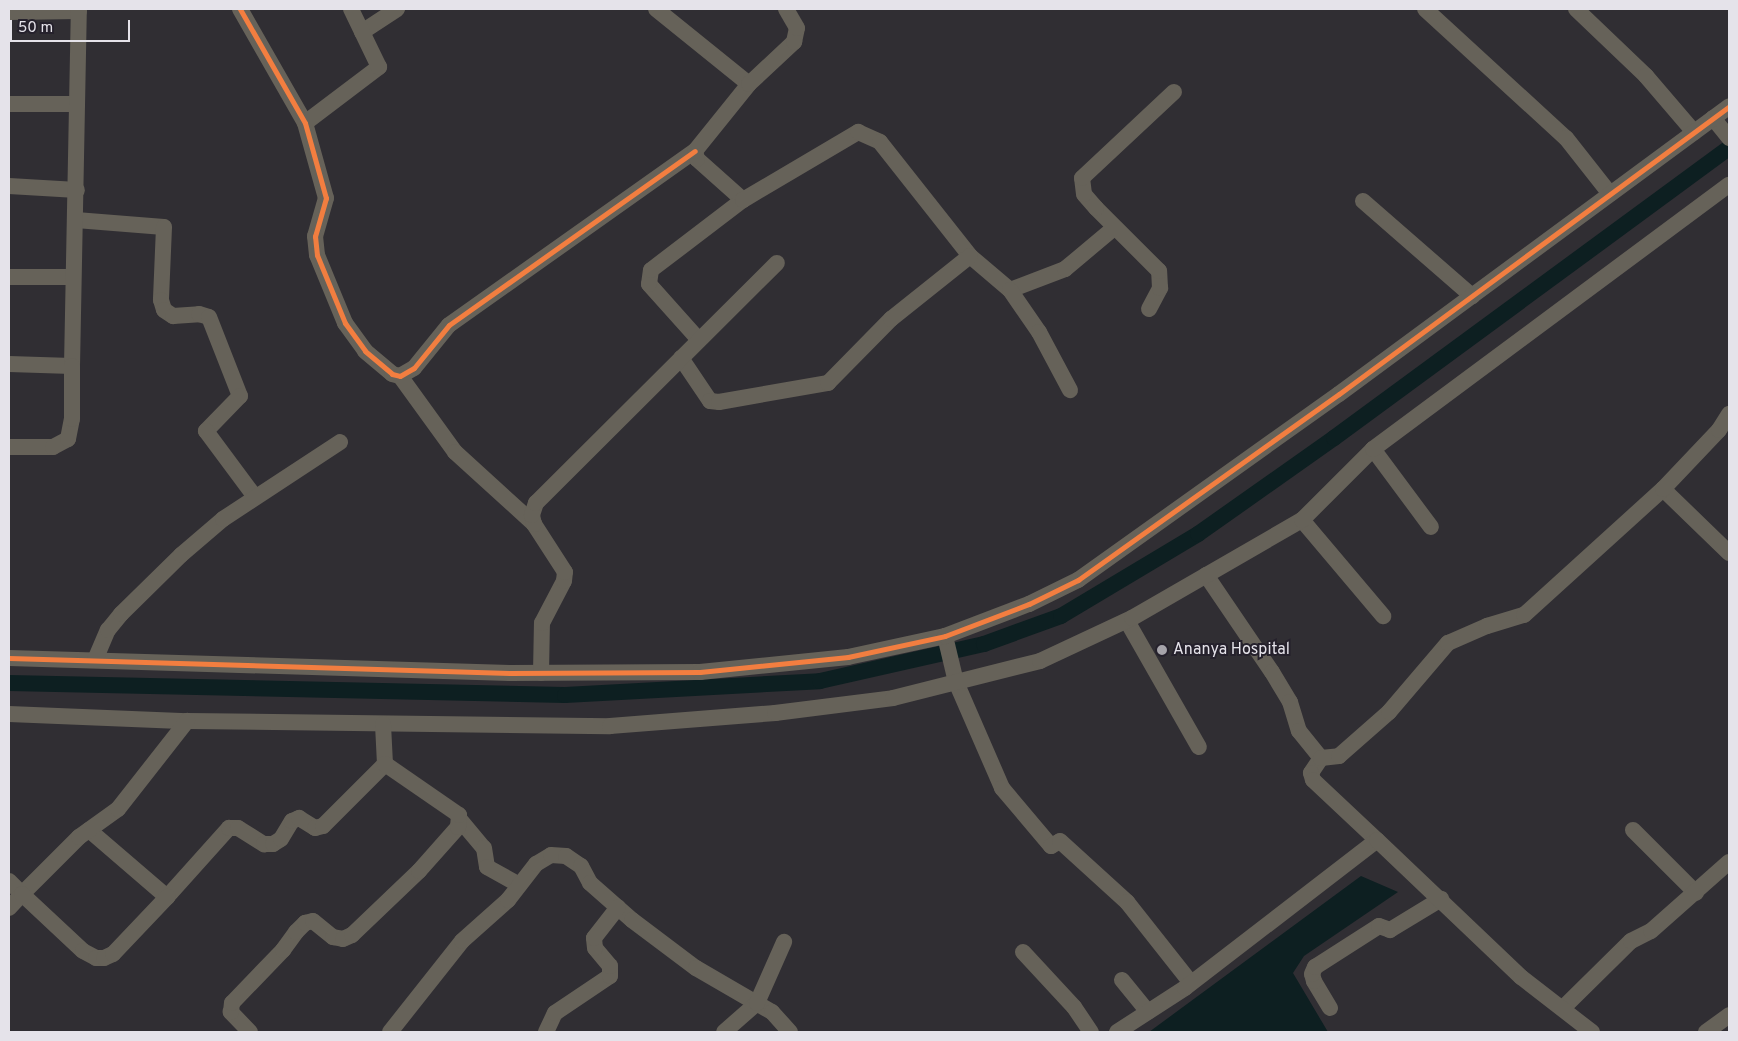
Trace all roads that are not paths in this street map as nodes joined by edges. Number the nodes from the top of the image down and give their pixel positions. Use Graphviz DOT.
graph roads {
  1 [pos="240,9"];
  2 [pos="351,9"];
  3 [pos="397,9"];
  4 [pos="656,9"];
  5 [pos="786,9"];
  6 [pos="1425,9"];
  7 [pos="1576,9"];
  8 [pos="79,10"];
  9 [pos="9,12"];
  10 [pos="362,32"];
  11 [pos="749,84"];
  12 [pos="1174,92"];
  13 [pos="9,104"];
  14 [pos="77,104"];
  15 [pos="1729,106"];
  16 [pos="1713,118"];
  17 [pos="305,122"];
  18 [pos="1694,132"];
  19 [pos="1728,136"];
  20 [pos="695,151"];
  21 [pos="1729,185"];
  22 [pos="9,186"];
  23 [pos="77,190"];
  24 [pos="1610,194"];
  25 [pos="743,200"];
  26 [pos="1363,201"];
  27 [pos="76,220"];
  28 [pos="1114,228"];
  29 [pos="970,256"];
  30 [pos="777,263"];
  31 [pos="9,277"];
  32 [pos="73,277"];
  33 [pos="1010,290"];
  34 [pos="1472,296"];
  35 [pos="1149,309"];
  36 [pos="699,340"];
  37 [pos="681,358"];
  38 [pos="9,364"];
  39 [pos="72,366"];
  40 [pos="400,376"];
  41 [pos="1070,390"];
  42 [pos="1729,414"];
  43 [pos="340,442"];
  44 [pos="9,446"];
  45 [pos="1373,449"];
  46 [pos="1663,489"];
  47 [pos="255,497"];
  48 [pos="1302,520"];
  49 [pos="534,524"];
  50 [pos="1431,527"];
  51 [pos="1729,553"];
  52 [pos="1206,575"];
  53 [pos="1383,616"];
  54 [pos="1127,621"];
  55 [pos="946,639"];
  56 [pos="9,658"];
  57 [pos="95,660"];
  58 [pos="541,673"];
  59 [pos="954,676"];
  60 [pos="9,714"];
  61 [pos="187,721"];
  62 [pos="384,724"];
  63 [pos="1199,747"];
  64 [pos="1321,758"];
  65 [pos="385,764"];
  66 [pos="461,820"];
  67 [pos="89,830"];
  68 [pos="1634,830"];
  69 [pos="1377,840"];
  70 [pos="1729,862"];
  71 [pos="9,881"];
  72 [pos="519,885"];
  73 [pos="1696,893"];
  74 [pos="22,894"];
  75 [pos="166,897"];
  76 [pos="1441,900"];
  77 [pos="618,907"];
  78 [pos="9,908"];
  79 [pos="784,942"];
  80 [pos="1023,952"];
  81 [pos="1122,980"];
  82 [pos="1191,983"];
  83 [pos="757,1003"];
  84 [pos="1330,1008"];
  85 [pos="1563,1008"];
  86 [pos="1148,1012"];
  87 [pos="1729,1015"];
  88 [pos="250,1032"];
  89 [pos="390,1032"];
  90 [pos="546,1032"];
  91 [pos="724,1032"];
  92 [pos="790,1032"];
  93 [pos="1091,1032"];
  94 [pos="1117,1032"];
  95 [pos="1592,1032"];
  96 [pos="1706,1032"];
  1 -- 17 [label="street"];
  2 -- 10 [label="street"];
  3 -- 10 [label="street"];
  4 -- 11 [label="street"];
  5 -- 11 [label="street"];
  6 -- 24 [label="street"];
  7 -- 18 [label="street"];
  8 -- 9 [label="street"];
  8 -- 14 [label="street"];
  10 -- 17 [label="street"];
  11 -- 20 [label="street"];
  12 -- 28 [label="street"];
  13 -- 14 [label="street"];
  14 -- 23 [label="street"];
  15 -- 16 [label="street"];
  16 -- 18 [label="street"];
  16 -- 19 [label="street"];
  17 -- 40 [label="street"];
  18 -- 24 [label="street"];
  20 -- 25 [label="street"];
  20 -- 40 [label="street"];
  21 -- 45 [label="street"];
  22 -- 23 [label="street"];
  23 -- 27 [label="street"];
  24 -- 34 [label="street"];
  25 -- 29 [label="street"];
  25 -- 36 [label="street"];
  26 -- 34 [label="street"];
  27 -- 32 [label="street"];
  27 -- 47 [label="street"];
  28 -- 33 [label="street"];
  28 -- 35 [label="street"];
  29 -- 33 [label="street"];
  29 -- 37 [label="street"];
  30 -- 36 [label="street"];
  31 -- 32 [label="street"];
  32 -- 39 [label="street"];
  33 -- 41 [label="street"];
  34 -- 55 [label="street"];
  36 -- 37 [label="street"];
  37 -- 49 [label="street"];
  38 -- 39 [label="street"];
  39 -- 44 [label="street"];
  40 -- 49 [label="street"];
  42 -- 46 [label="street"];
  43 -- 47 [label="street"];
  45 -- 48 [label="street"];
  45 -- 50 [label="street"];
  46 -- 51 [label="street"];
  46 -- 64 [label="street"];
  47 -- 57 [label="street"];
  48 -- 52 [label="street"];
  48 -- 53 [label="street"];
  49 -- 58 [label="street"];
  52 -- 54 [label="street"];
  52 -- 64 [label="street"];
  54 -- 59 [label="street"];
  54 -- 63 [label="street"];
  55 -- 58 [label="street"];
  55 -- 59 [label="street"];
  56 -- 57 [label="street"];
  57 -- 58 [label="street"];
  59 -- 62 [label="street"];
  59 -- 82 [label="street"];
  60 -- 61 [label="street"];
  61 -- 62 [label="street"];
  61 -- 67 [label="street"];
  62 -- 65 [label="street"];
  64 -- 69 [label="street"];
  65 -- 66 [label="street"];
  65 -- 75 [label="street"];
  66 -- 72 [label="street"];
  66 -- 88 [label="street"];
  67 -- 74 [label="street"];
  67 -- 75 [label="street"];
  68 -- 73 [label="street"];
  69 -- 76 [label="street"];
  69 -- 82 [label="street"];
  70 -- 73 [label="street"];
  71 -- 74 [label="street"];
  72 -- 77 [label="street"];
  72 -- 89 [label="street"];
  73 -- 85 [label="street"];
  74 -- 75 [label="street"];
  74 -- 78 [label="street"];
  76 -- 84 [label="street"];
  76 -- 85 [label="street"];
  77 -- 83 [label="street"];
  77 -- 90 [label="street"];
  79 -- 83 [label="street"];
  80 -- 93 [label="street"];
  81 -- 86 [label="street"];
  82 -- 86 [label="street"];
  83 -- 91 [label="street"];
  83 -- 92 [label="street"];
  85 -- 95 [label="street"];
  86 -- 94 [label="street"];
  87 -- 96 [label="street"];
}
